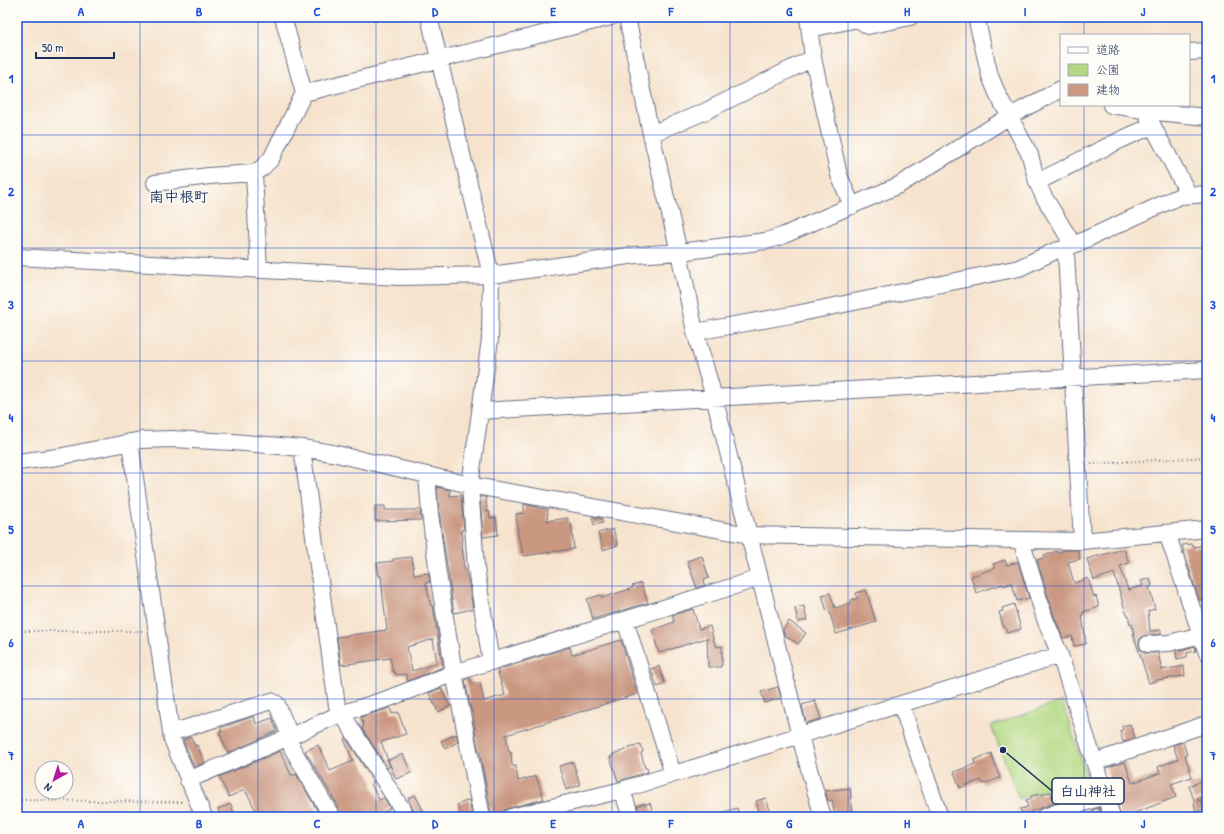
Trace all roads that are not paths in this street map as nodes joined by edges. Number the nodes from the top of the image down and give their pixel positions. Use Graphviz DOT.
graph roads {
  1 [pos="283,17"];
  2 [pos="429,17"];
  3 [pos="611,17"];
  4 [pos="627,17"];
  5 [pos="910,17"];
  6 [pos="976,17"];
  7 [pos="573,22"];
  8 [pos="809,23"];
  9 [pos="1207,51"];
  10 [pos="1190,52"];
  11 [pos="813,58"];
  12 [pos="440,60"];
  13 [pos="304,93"];
  14 [pos="1059,93"];
  15 [pos="1119,106"];
  16 [pos="1148,110"];
  17 [pos="1010,116"];
  18 [pos="1207,117"];
  19 [pos="1153,126"];
  20 [pos="651,134"];
  21 [pos="254,173"];
  22 [pos="1036,182"];
  23 [pos="155,183"];
  24 [pos="1207,194"];
  25 [pos="1189,195"];
  26 [pos="852,206"];
  27 [pos="1067,248"];
  28 [pos="680,252"];
  29 [pos="17,257"];
  30 [pos="259,270"];
  31 [pos="491,275"];
  32 [pos="695,332"];
  33 [pos="1207,370"];
  34 [pos="1073,378"];
  35 [pos="714,397"];
  36 [pos="480,411"];
  37 [pos="130,442"];
  38 [pos="302,448"];
  39 [pos="17,462"];
  40 [pos="427,475"];
  41 [pos="470,485"];
  42 [pos="1207,529"];
  43 [pos="1167,533"];
  44 [pos="749,535"];
  45 [pos="1021,540"];
  46 [pos="1082,541"];
  47 [pos="760,578"];
  48 [pos="625,620"];
  49 [pos="1201,635"];
  50 [pos="1148,644"];
  51 [pos="1207,653"];
  52 [pos="1060,656"];
  53 [pos="491,662"];
  54 [pos="454,673"];
  55 [pos="900,704"];
  56 [pos="340,714"];
  57 [pos="1207,724"];
  58 [pos="171,733"];
  59 [pos="800,736"];
  60 [pos="289,737"];
  61 [pos="1094,762"];
  62 [pos="673,774"];
  63 [pos="188,780"];
  64 [pos="622,790"];
  65 [pos="1104,796"];
  66 [pos="204,817"];
  67 [pos="332,817"];
  68 [pos="407,817"];
  69 [pos="482,817"];
  70 [pos="511,817"];
  71 [pos="631,817"];
  72 [pos="823,817"];
  73 [pos="940,817"];
  74 [pos="1044,817"];
  75 [pos="1112,817"];
  1 -- 13 [label="street"];
  2 -- 12 [label="street"];
  3 -- 7 [label="street"];
  4 -- 20 [label="street"];
  5 -- 8 [label="street"];
  6 -- 17 [label="street"];
  7 -- 12 [label="street"];
  8 -- 11 [label="street"];
  9 -- 10 [label="street"];
  11 -- 20 [label="street"];
  11 -- 26 [label="street"];
  12 -- 13 [label="street"];
  12 -- 31 [label="street"];
  13 -- 21 [label="street"];
  14 -- 17 [label="street"];
  15 -- 16 [label="street"];
  16 -- 18 [label="street"];
  16 -- 19 [label="street"];
  17 -- 22 [label="street"];
  17 -- 26 [label="street"];
  19 -- 22 [label="street"];
  19 -- 25 [label="street"];
  20 -- 28 [label="street"];
  21 -- 23 [label="street"];
  21 -- 30 [label="street"];
  22 -- 27 [label="street"];
  24 -- 25 [label="street"];
  25 -- 27 [label="street"];
  26 -- 28 [label="street"];
  27 -- 32 [label="street"];
  27 -- 34 [label="street"];
  28 -- 31 [label="street"];
  28 -- 32 [label="street"];
  29 -- 30 [label="street"];
  30 -- 31 [label="street"];
  31 -- 36 [label="street"];
  32 -- 35 [label="street"];
  33 -- 34 [label="street"];
  34 -- 35 [label="street"];
  34 -- 46 [label="street"];
  35 -- 36 [label="street"];
  35 -- 44 [label="street"];
  36 -- 41 [label="street"];
  37 -- 38 [label="street"];
  37 -- 39 [label="street"];
  37 -- 58 [label="street"];
  38 -- 40 [label="street"];
  38 -- 56 [label="street"];
  40 -- 41 [label="street"];
  40 -- 54 [label="street"];
  41 -- 44 [label="street"];
  41 -- 53 [label="street"];
  42 -- 43 [label="street"];
  43 -- 46 [label="street"];
  43 -- 49 [label="street"];
  44 -- 45 [label="street"];
  44 -- 47 [label="street"];
  45 -- 46 [label="street"];
  45 -- 52 [label="street"];
  47 -- 48 [label="street"];
  47 -- 59 [label="street"];
  48 -- 53 [label="street"];
  48 -- 62 [label="street"];
  49 -- 50 [label="street"];
  49 -- 51 [label="street"];
  52 -- 55 [label="street"];
  52 -- 61 [label="street"];
  53 -- 54 [label="street"];
  54 -- 56 [label="street"];
  54 -- 69 [label="street"];
  55 -- 59 [label="street"];
  55 -- 73 [label="street"];
  56 -- 60 [label="street"];
  56 -- 68 [label="street"];
  57 -- 61 [label="street"];
  58 -- 60 [label="street"];
  58 -- 63 [label="street"];
  59 -- 62 [label="street"];
  59 -- 72 [label="street"];
  60 -- 63 [label="street"];
  60 -- 67 [label="street"];
  61 -- 65 [label="street"];
  62 -- 64 [label="street"];
  63 -- 66 [label="street"];
  64 -- 70 [label="street"];
  64 -- 71 [label="street"];
  65 -- 74 [label="street"];
  65 -- 75 [label="street"];
}
